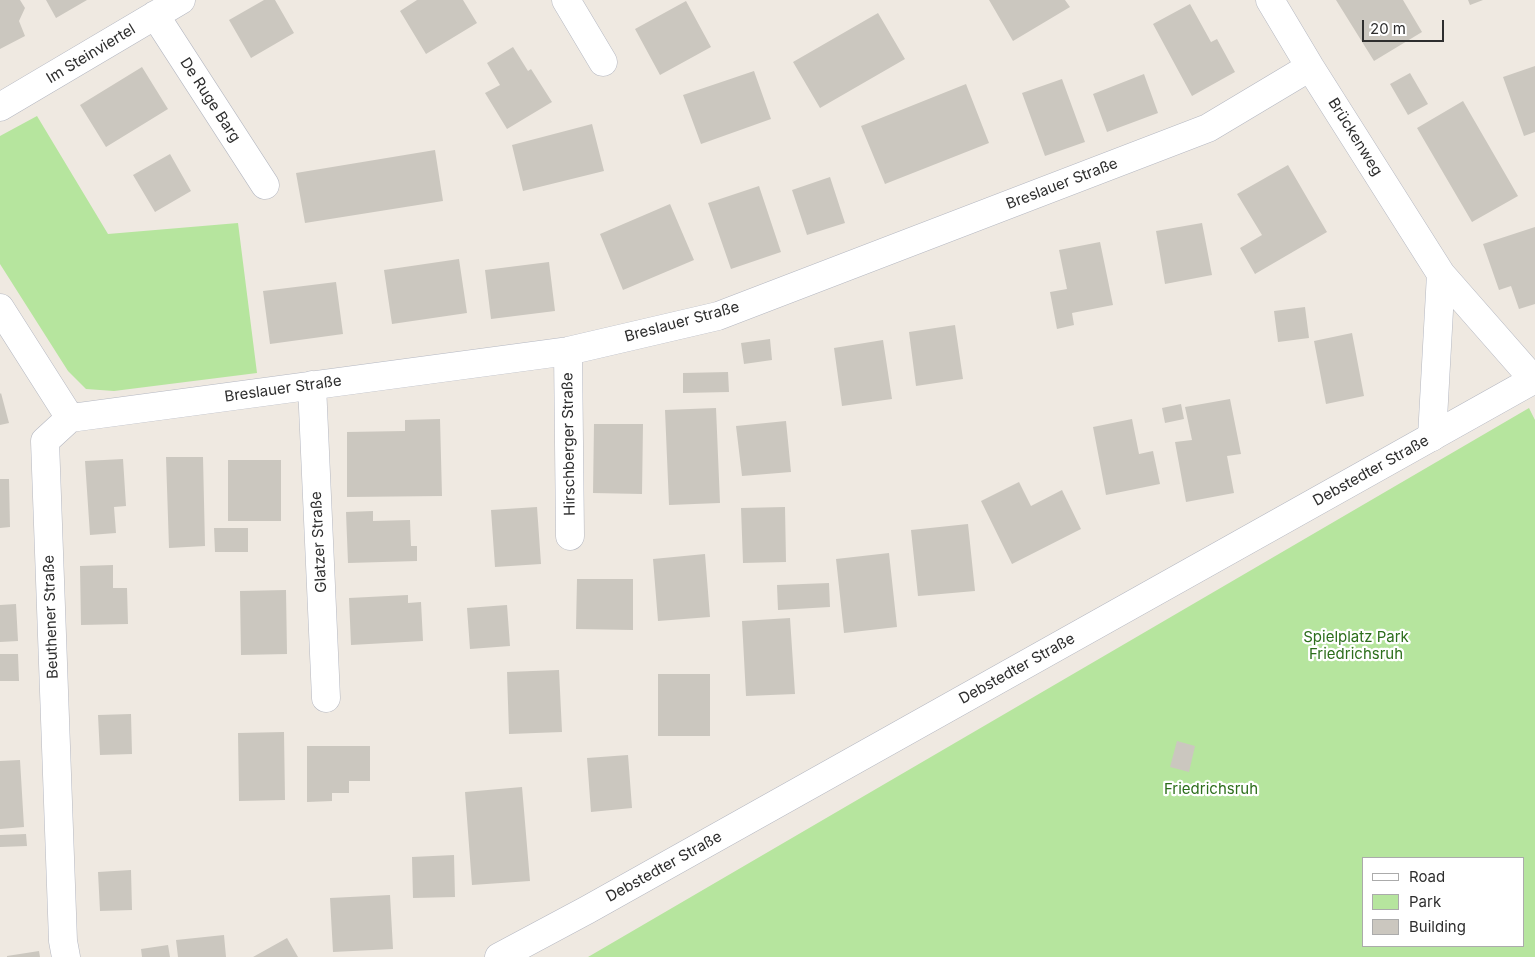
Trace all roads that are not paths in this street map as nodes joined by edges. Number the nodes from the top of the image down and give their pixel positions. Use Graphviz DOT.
graph roads {
  1 [pos="182,0"];
  2 [pos="566,0"];
  3 [pos="1270,0"];
  4 [pos="155,16"];
  5 [pos="603,62"];
  6 [pos="1310,67"];
  7 [pos="0,107"];
  8 [pos="265,185"];
  9 [pos="1441,274"];
  10 [pos="0,308"];
  11 [pos="568,351"];
  12 [pos="1534,380"];
  13 [pos="312,385"];
  14 [pos="70,418"];
  15 [pos="1432,437"];
  16 [pos="570,536"];
  17 [pos="326,698"];
  18 [pos="66,957"];
  19 [pos="499,957"];
  1 -- 4 [label="street, Im Steinviertel"];
  2 -- 5 [label="street"];
  3 -- 6 [label="street, Brückenweg"];
  4 -- 7 [label="street, Im Steinviertel"];
  4 -- 8 [label="street, De Ruge Barg"];
  6 -- 9 [label="street, Brückenweg"];
  6 -- 11 [label="street, Breslauer Straße"];
  9 -- 12 [label="street, Brückenweg"];
  9 -- 15 [label="street"];
  10 -- 14 [label="street"];
  11 -- 13 [label="street, Breslauer Straße"];
  11 -- 16 [label="street, Hirschberger Straße"];
  12 -- 15 [label="street, Debstedter Straße"];
  13 -- 14 [label="street, Breslauer Straße"];
  13 -- 17 [label="street, Glatzer Straße"];
  14 -- 18 [label="street, Beuthener Straße"];
  15 -- 19 [label="street, Debstedter Straße"];
}
